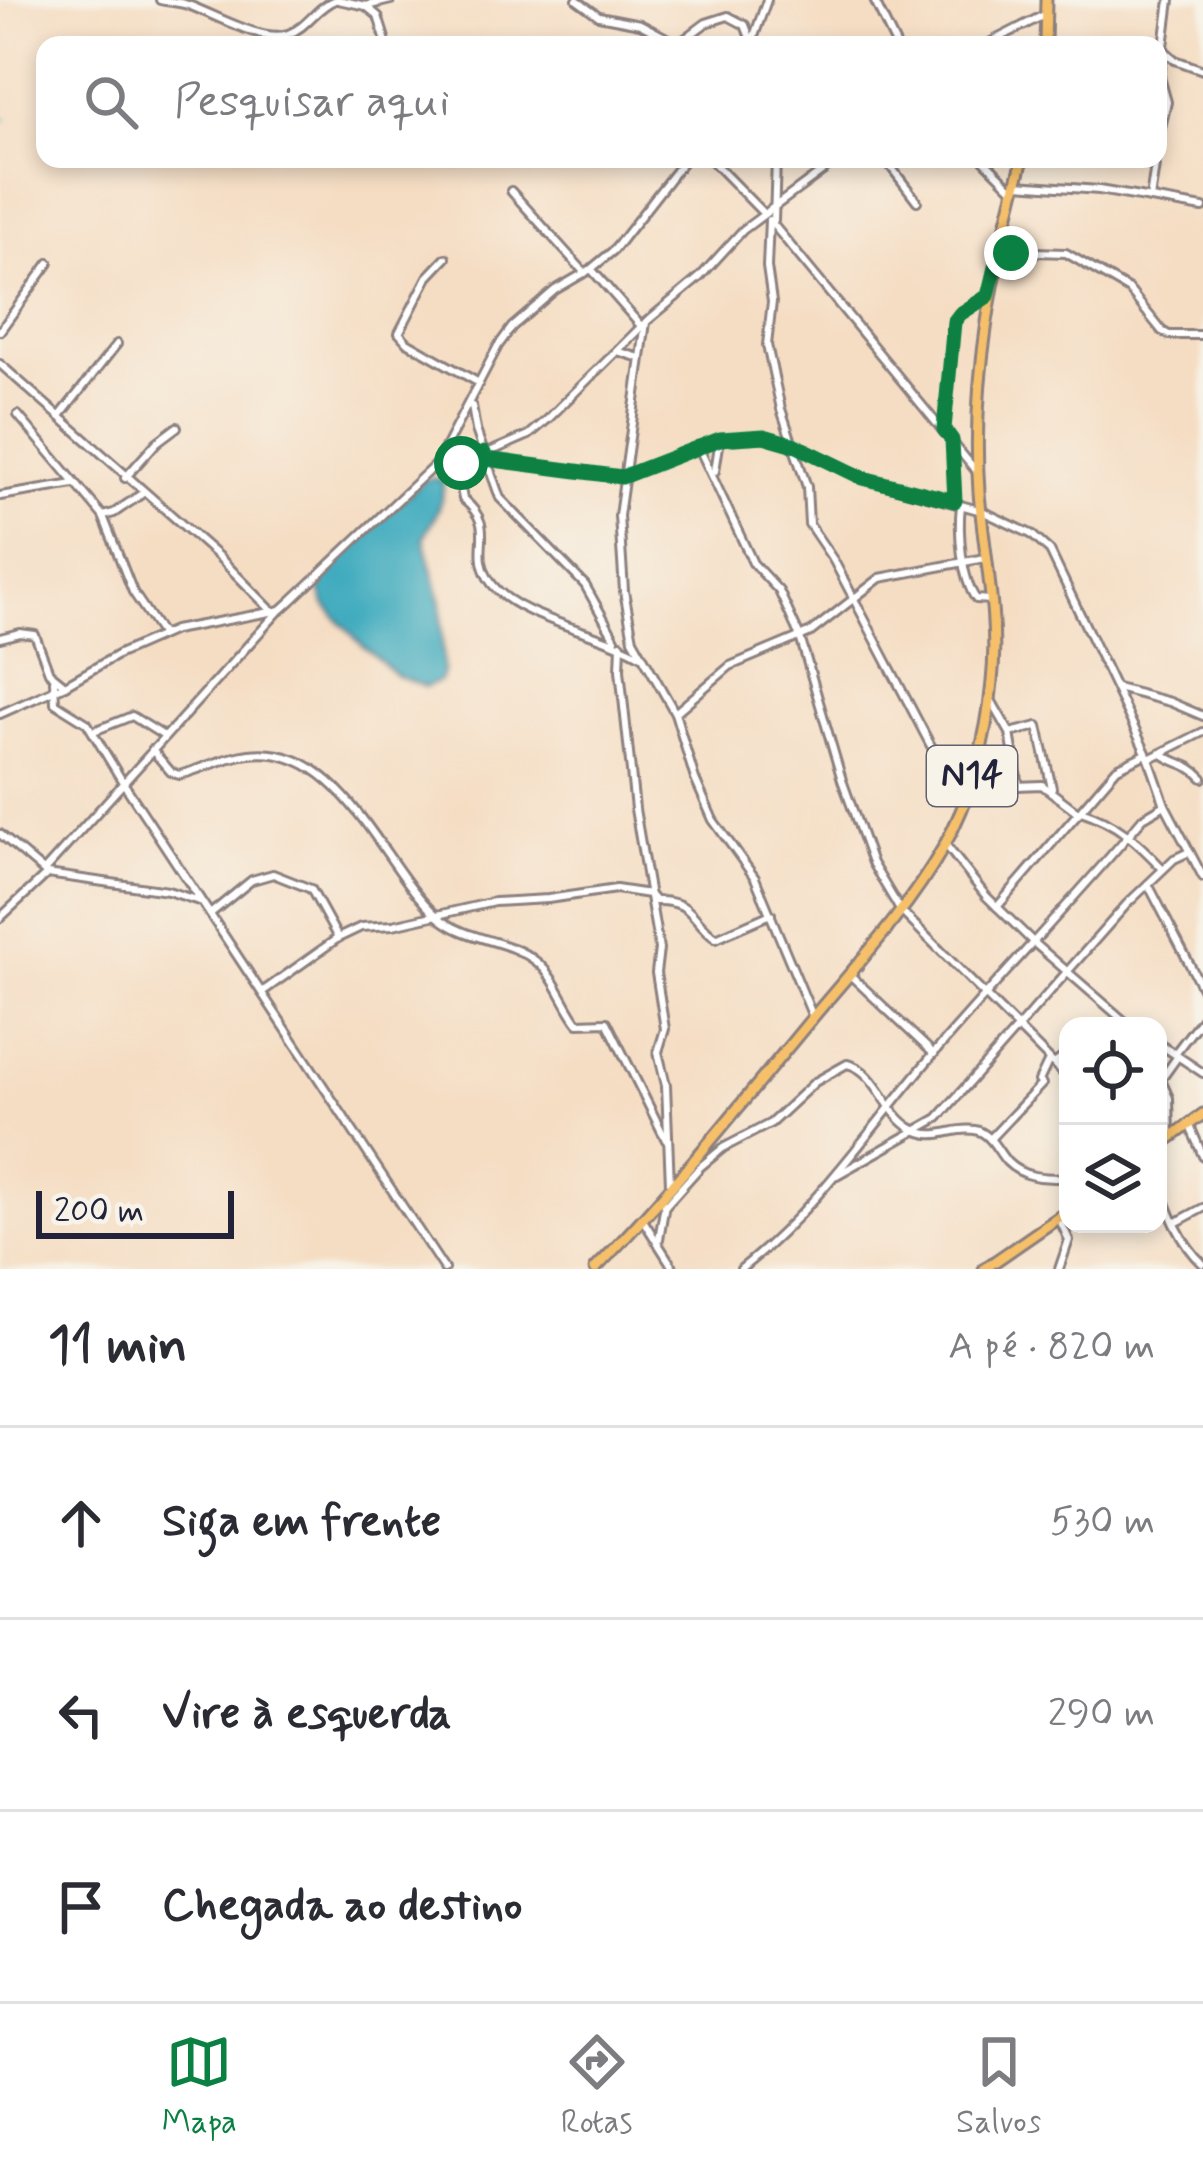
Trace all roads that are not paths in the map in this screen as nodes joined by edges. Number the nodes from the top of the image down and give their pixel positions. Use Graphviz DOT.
graph roads {
  1 [pos="160,0"];
  2 [pos="337,0"];
  3 [pos="391,0"];
  4 [pos="577,0"];
  5 [pos="767,0"];
  6 [pos="874,0"];
  7 [pos="1170,0"];
  8 [pos="1049,5"];
  9 [pos="366,6"];
  10 [pos="273,36"];
  11 [pos="279,36"];
  12 [pos="384,36"];
  13 [pos="663,36"];
  14 [pos="689,36"];
  15 [pos="749,36"];
  16 [pos="755,36"];
  17 [pos="892,36"];
  18 [pos="999,36"];
  19 [pos="1046,36"];
  20 [pos="1166,36"];
  21 [pos="1167,53"];
  22 [pos="1203,70"];
  23 [pos="678,168"];
  24 [pos="719,168"];
  25 [pos="775,168"];
  26 [pos="826,168"];
  27 [pos="892,168"];
  28 [pos="993,168"];
  29 [pos="1020,168"];
  30 [pos="1155,168"];
  31 [pos="1015,187"];
  32 [pos="512,191"];
  33 [pos="1150,199"];
  34 [pos="917,201"];
  35 [pos="772,206"];
  36 [pos="1203,208"];
  37 [pos="769,220"];
  38 [pos="999,251"];
  39 [pos="446,258"];
  40 [pos="49,263"];
  41 [pos="588,271"];
  42 [pos="988,296"];
  43 [pos="643,324"];
  44 [pos="0,332"];
  45 [pos="1203,335"];
  46 [pos="117,344"];
  47 [pos="617,350"];
  48 [pos="640,358"];
  49 [pos="0,364"];
  50 [pos="479,383"];
  51 [pos="471,403"];
  52 [pos="18,415"];
  53 [pos="60,416"];
  54 [pos="459,424"];
  55 [pos="177,427"];
  56 [pos="944,429"];
  57 [pos="477,434"];
  58 [pos="720,439"];
  59 [pos="952,440"];
  60 [pos="795,445"];
  61 [pos="698,446"];
  62 [pos="494,448"];
  63 [pos="485,456"];
  64 [pos="456,463"];
  65 [pos="437,464"];
  66 [pos="979,474"];
  67 [pos="714,475"];
  68 [pos="622,477"];
  69 [pos="125,478"];
  70 [pos="74,484"];
  71 [pos="143,493"];
  72 [pos="0,496"];
  73 [pos="958,503"];
  74 [pos="982,511"];
  75 [pos="103,516"];
  76 [pos="987,558"];
  77 [pos="965,560"];
  78 [pos="853,597"];
  79 [pos="991,600"];
  80 [pos="277,610"];
  81 [pos="162,635"];
  82 [pos="800,637"];
  83 [pos="0,638"];
  84 [pos="619,643"];
  85 [pos="639,655"];
  86 [pos="54,680"];
  87 [pos="65,685"];
  88 [pos="1117,688"];
  89 [pos="52,693"];
  90 [pos="990,698"];
  91 [pos="675,713"];
  92 [pos="0,714"];
  93 [pos="1203,716"];
  94 [pos="93,732"];
  95 [pos="1203,732"];
  96 [pos="1010,733"];
  97 [pos="164,736"];
  98 [pos="152,750"];
  99 [pos="1161,753"];
  100 [pos="1148,757"];
  101 [pos="1203,778"];
  102 [pos="124,784"];
  103 [pos="1019,786"];
  104 [pos="1053,790"];
  105 [pos="968,793"];
  106 [pos="1166,805"];
  107 [pos="1080,812"];
  108 [pos="0,834"];
  109 [pos="1130,834"];
  110 [pos="945,844"];
  111 [pos="1191,856"];
  112 [pos="1203,857"];
  113 [pos="1163,869"];
  114 [pos="46,873"];
  115 [pos="1203,877"];
  116 [pos="1148,884"];
  117 [pos="649,893"];
  118 [pos="203,903"];
  119 [pos="998,907"];
  120 [pos="900,910"];
  121 [pos="210,914"];
  122 [pos="771,914"];
  123 [pos="436,916"];
  124 [pos="0,918"];
  125 [pos="338,938"];
  126 [pos="1032,941"];
  127 [pos="1069,973"];
  128 [pos="849,974"];
  129 [pos="1203,991"];
  130 [pos="262,992"];
  131 [pos="985,994"];
  132 [pos="813,1017"];
  133 [pos="1120,1017"];
  134 [pos="1203,1018"];
  135 [pos="1018,1029"];
  136 [pos="1167,1048"];
  137 [pos="934,1054"];
  138 [pos="1177,1054"];
  139 [pos="1059,1058"];
  140 [pos="1051,1062"];
  141 [pos="1059,1070"];
  142 [pos="1167,1070"];
  143 [pos="1203,1073"];
  144 [pos="1167,1094"];
  145 [pos="889,1107"];
  146 [pos="1203,1114"];
  147 [pos="1189,1124"];
  148 [pos="917,1131"];
  149 [pos="1170,1138"];
  150 [pos="990,1139"];
  151 [pos="666,1140"];
  152 [pos="1167,1140"];
  153 [pos="1203,1156"];
  154 [pos="834,1176"];
  155 [pos="1059,1178"];
  156 [pos="667,1197"];
  157 [pos="1167,1205"];
  158 [pos="1203,1208"];
  159 [pos="1059,1218"];
  160 [pos="643,1220"];
  161 [pos="1174,1223"];
  162 [pos="1068,1233"];
  163 [pos="658,1241"];
  164 [pos="1203,1264"];
  165 [pos="444,1269"];
  166 [pos="595,1269"];
  167 [pos="674,1269"];
  168 [pos="741,1269"];
  169 [pos="984,1269"];
  170 [pos="1059,1269"];
  1 -- 10 [label="street"];
  2 -- 9 [label="street"];
  2 -- 11 [label="street"];
  3 -- 9 [label="street"];
  4 -- 13 [label="street"];
  5 -- 16 [label="street"];
  6 -- 17 [label="street"];
  7 -- 20 [label="street"];
  8 -- 18 [label="street"];
  8 -- 19 [label="main road"];
  9 -- 12 [label="street"];
  14 -- 15 [label="street"];
  21 -- 22 [label="street"];
  23 -- 41 [label="street"];
  24 -- 37 [label="street"];
  25 -- 35 [label="street"];
  26 -- 35 [label="street"];
  27 -- 34 [label="street"];
  28 -- 31 [label="street"];
  29 -- 31 [label="main road, N14"];
  30 -- 33 [label="street"];
  31 -- 33 [label="street"];
  31 -- 38 [label="main road, N14"];
  32 -- 41 [label="street"];
  33 -- 36 [label="street"];
  35 -- 37 [label="street"];
  35 -- 37 [label="street"];
  37 -- 43 [label="street"];
  37 -- 56 [label="street"];
  37 -- 60 [label="street"];
  38 -- 42 [label="main road, N14"];
  38 -- 45 [label="street"];
  39 -- 50 [label="street"];
  40 -- 44 [label="street"];
  41 -- 43 [label="street"];
  41 -- 50 [label="street"];
  42 -- 56 [label="street"];
  42 -- 66 [label="main road, N14"];
  43 -- 47 [label="street"];
  43 -- 48 [label="street"];
  46 -- 53 [label="street"];
  47 -- 48 [label="street"];
  47 -- 62 [label="street"];
  48 -- 68 [label="street"];
  49 -- 53 [label="street"];
  50 -- 51 [label="street"];
  51 -- 54 [label="street"];
  51 -- 57 [label="street"];
  52 -- 70 [label="street"];
  53 -- 69 [label="street"];
  54 -- 57 [label="street"];
  54 -- 65 [label="street"];
  55 -- 69 [label="street"];
  56 -- 59 [label="street"];
  57 -- 62 [label="street"];
  57 -- 63 [label="street"];
  58 -- 60 [label="street"];
  58 -- 61 [label="street"];
  58 -- 67 [label="street"];
  59 -- 66 [label="street"];
  59 -- 73 [label="street"];
  60 -- 73 [label="street"];
  60 -- 78 [label="street"];
  61 -- 67 [label="street"];
  61 -- 68 [label="street"];
  62 -- 63 [label="street"];
  63 -- 64 [label="street"];
  63 -- 68 [label="street"];
  63 -- 84 [label="street"];
  64 -- 65 [label="street"];
  64 -- 84 [label="street"];
  65 -- 80 [label="street"];
  66 -- 74 [label="main road, N14"];
  67 -- 82 [label="street"];
  68 -- 85 [label="street"];
  69 -- 71 [label="street"];
  70 -- 72 [label="street"];
  70 -- 75 [label="street"];
  71 -- 75 [label="street"];
  71 -- 80 [label="street"];
  73 -- 74 [label="street"];
  73 -- 77 [label="street"];
  74 -- 76 [label="main road, N14"];
  74 -- 88 [label="street"];
  75 -- 81 [label="street"];
  76 -- 77 [label="street"];
  76 -- 79 [label="main road, N14"];
  77 -- 78 [label="street"];
  77 -- 79 [label="street"];
  78 -- 82 [label="street"];
  78 -- 105 [label="street"];
  79 -- 90 [label="main road, N14"];
  80 -- 81 [label="street"];
  80 -- 97 [label="street"];
  81 -- 87 [label="street"];
  82 -- 91 [label="street"];
  82 -- 120 [label="street"];
  83 -- 86 [label="street"];
  84 -- 85 [label="street"];
  84 -- 117 [label="street"];
  85 -- 91 [label="street"];
  86 -- 87 [label="street"];
  86 -- 89 [label="street"];
  87 -- 89 [label="street"];
  88 -- 93 [label="street"];
  88 -- 100 [label="street"];
  89 -- 92 [label="street"];
  89 -- 94 [label="street"];
  90 -- 96 [label="street"];
  90 -- 105 [label="main road, N14"];
  91 -- 122 [label="street"];
  94 -- 97 [label="street"];
  94 -- 102 [label="street"];
  95 -- 99 [label="street"];
  96 -- 103 [label="street"];
  96 -- 104 [label="street"];
  97 -- 98 [label="street"];
  98 -- 102 [label="street"];
  98 -- 123 [label="street"];
  99 -- 100 [label="street"];
  99 -- 101 [label="street"];
  100 -- 106 [label="street"];
  100 -- 107 [label="street"];
  102 -- 114 [label="street"];
  102 -- 118 [label="street"];
  103 -- 104 [label="street"];
  103 -- 105 [label="street"];
  104 -- 107 [label="street"];
  105 -- 110 [label="main road, N14"];
  106 -- 109 [label="street"];
  106 -- 111 [label="street"];
  107 -- 109 [label="street"];
  107 -- 119 [label="street"];
  108 -- 114 [label="street"];
  109 -- 113 [label="street"];
  109 -- 126 [label="street"];
  110 -- 119 [label="street"];
  110 -- 120 [label="main road, N14"];
  111 -- 112 [label="street"];
  111 -- 113 [label="street"];
  111 -- 115 [label="street"];
  113 -- 116 [label="street"];
  114 -- 118 [label="street"];
  114 -- 124 [label="street"];
  116 -- 127 [label="street"];
  116 -- 129 [label="street"];
  117 -- 122 [label="street"];
  117 -- 123 [label="street"];
  117 -- 151 [label="street"];
  118 -- 121 [label="street"];
  119 -- 126 [label="street"];
  120 -- 128 [label="main road, N14"];
  120 -- 131 [label="street"];
  121 -- 125 [label="street"];
  121 -- 130 [label="street"];
  122 -- 132 [label="street"];
  123 -- 125 [label="street"];
  123 -- 151 [label="street"];
  125 -- 130 [label="street"];
  126 -- 127 [label="street"];
  126 -- 131 [label="street"];
  127 -- 133 [label="street"];
  127 -- 135 [label="street"];
  128 -- 132 [label="main road, N14"];
  128 -- 137 [label="street"];
  130 -- 165 [label="street"];
  131 -- 135 [label="street"];
  131 -- 137 [label="street"];
  132 -- 156 [label="main road, N14"];
  134 -- 138 [label="street"];
  135 -- 140 [label="street"];
  135 -- 148 [label="street"];
  136 -- 138 [label="street"];
  137 -- 145 [label="street"];
  138 -- 142 [label="street"];
  138 -- 143 [label="street"];
  139 -- 140 [label="street"];
  140 -- 141 [label="street"];
  140 -- 150 [label="street"];
  144 -- 149 [label="street"];
  145 -- 148 [label="street"];
  145 -- 154 [label="street"];
  145 -- 156 [label="street"];
  146 -- 147 [label="main road"];
  147 -- 149 [label="main road"];
  147 -- 153 [label="street"];
  148 -- 150 [label="street"];
  148 -- 154 [label="street"];
  149 -- 152 [label="main road"];
  150 -- 155 [label="street"];
  151 -- 156 [label="street"];
  154 -- 168 [label="street"];
  156 -- 160 [label="main road, N14"];
  156 -- 163 [label="street"];
  157 -- 161 [label="street"];
  158 -- 161 [label="street"];
  159 -- 169 [label="main road"];
  160 -- 163 [label="street"];
  160 -- 166 [label="main road, N14"];
  161 -- 164 [label="street"];
  162 -- 170 [label="street"];
  163 -- 167 [label="street"];
}
